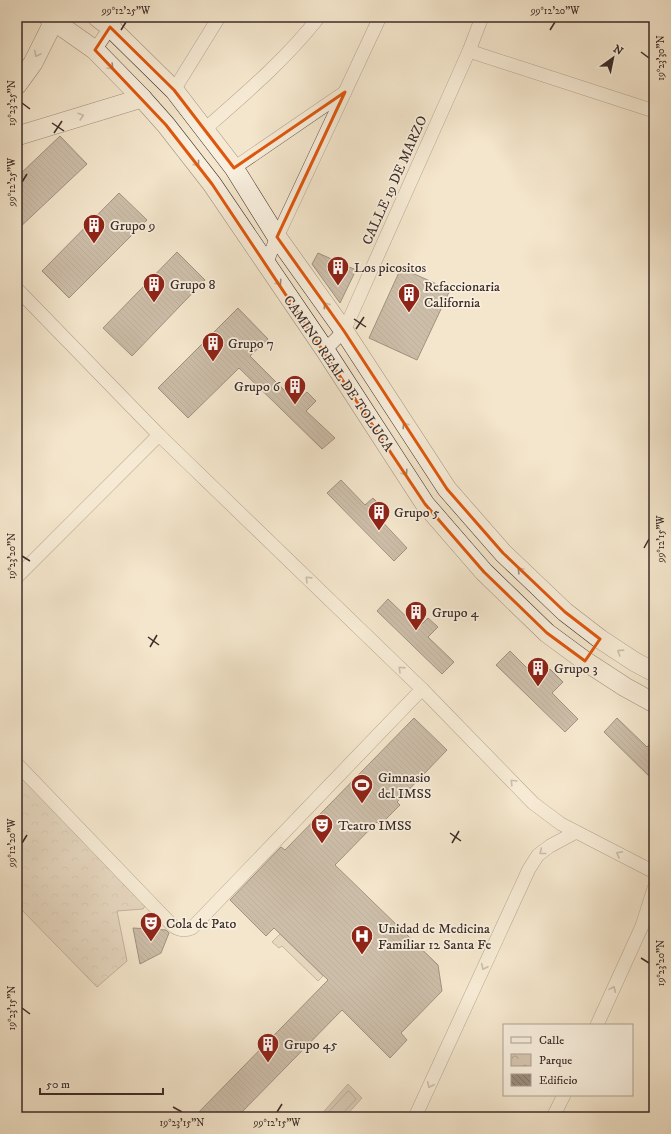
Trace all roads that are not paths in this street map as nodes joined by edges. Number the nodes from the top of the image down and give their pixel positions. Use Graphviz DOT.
graph roads {
  1 [pos="219,17"];
  2 [pos="319,17"];
  3 [pos="380,17"];
  4 [pos="52,18"];
  5 [pos="480,18"];
  6 [pos="108,20"];
  7 [pos="95,50"];
  8 [pos="469,51"];
  9 [pos="17,85"];
  10 [pos="174,90"];
  11 [pos="345,92"];
  12 [pos="142,98"];
  13 [pos="190,110"];
  14 [pos="654,111"];
  15 [pos="166,125"];
  16 [pos="205,129"];
  17 [pos="17,136"];
  18 [pos="234,168"];
  19 [pos="277,237"];
  20 [pos="266,264"];
  21 [pos="17,289"];
  22 [pos="344,330"];
  23 [pos="324,350"];
  24 [pos="159,435"];
  25 [pos="17,577"];
  26 [pos="600,639"];
  27 [pos="585,662"];
  28 [pos="654,672"];
  29 [pos="422,690"];
  30 [pos="654,703"];
  31 [pos="17,764"];
  32 [pos="576,832"];
  33 [pos="654,872"];
  34 [pos="654,888"];
  35 [pos="597,1024"];
  36 [pos="564,1096"];
  37 [pos="415,1117"];
  38 [pos="553,1117"];
  1 -- 10 [label="street"];
  2 -- 16 [label="street"];
  3 -- 11 [label="street"];
  4 -- 7 [label="main road, CAMINO REAL DE TOLUCA"];
  4 -- 9 [label="main road, one-way"];
  5 -- 8 [label="street, CALLE 19 DE MARZO"];
  6 -- 7 [label="street"];
  6 -- 10 [label="main road, CAMINO REAL DE TOLUCA"];
  7 -- 12 [label="main road, CAMINO REAL DE TOLUCA, one-way"];
  8 -- 14 [label="street"];
  8 -- 22 [label="street, CALLE 19 DE MARZO"];
  10 -- 13 [label="main road, CAMINO REAL DE TOLUCA"];
  11 -- 18 [label="street"];
  11 -- 19 [label="street"];
  12 -- 15 [label="main road, CAMINO REAL DE TOLUCA"];
  17 -- 12 [label="main road, one-way"];
  13 -- 15 [label="main road"];
  13 -- 16 [label="main road, CAMINO REAL DE TOLUCA"];
  15 -- 20 [label="main road, CAMINO REAL DE TOLUCA, one-way"];
  16 -- 18 [label="main road, CAMINO REAL DE TOLUCA"];
  18 -- 19 [label="main road, CAMINO REAL DE TOLUCA"];
  19 -- 20 [label="street"];
  22 -- 19 [label="main road, CAMINO REAL DE TOLUCA, one-way"];
  20 -- 23 [label="main road, CAMINO REAL DE TOLUCA, one-way"];
  21 -- 24 [label="street"];
  22 -- 23 [label="street, CALLE 19 DE MARZO"];
  26 -- 22 [label="main road, CAMINO REAL DE TOLUCA, one-way"];
  23 -- 27 [label="main road, CAMINO REAL DE TOLUCA, one-way"];
  24 -- 25 [label="street"];
  29 -- 24 [label="street, one-way"];
  26 -- 27 [label="main road"];
  28 -- 26 [label="main road, CAMINO REAL DE TOLUCA, one-way"];
  27 -- 30 [label="main road, CAMINO REAL DE TOLUCA"];
  29 -- 31 [label="street"];
  32 -- 29 [label="street, one-way"];
  33 -- 32 [label="street, one-way"];
  32 -- 37 [label="street, one-way"];
  35 -- 34 [label="street, one-way"];
  36 -- 38 [label="street"];
}
